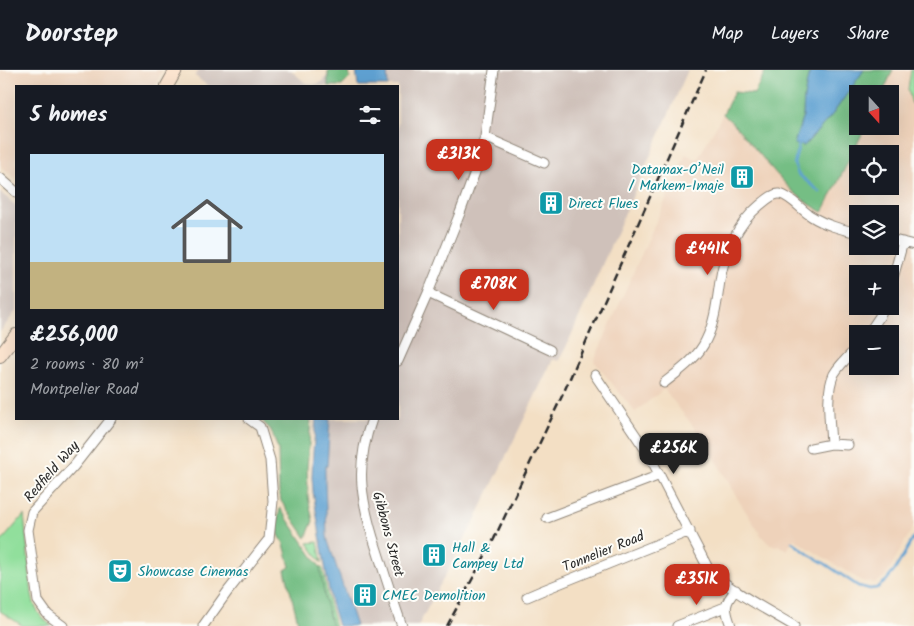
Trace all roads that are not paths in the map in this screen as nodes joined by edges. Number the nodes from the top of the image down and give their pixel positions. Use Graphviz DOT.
graph roads {
  1 [pos="176,70"];
  2 [pos="494,70"];
  3 [pos="168,85"];
  4 [pos="485,136"];
  5 [pos="544,163"];
  6 [pos="0,178"];
  7 [pos="15,191"];
  8 [pos="849,231"];
  9 [pos="899,241"];
  10 [pos="903,242"];
  11 [pos="914,245"];
  12 [pos="897,265"];
  13 [pos="428,294"];
  14 [pos="15,336"];
  15 [pos="550,350"];
  16 [pos="0,356"];
  17 [pos="849,357"];
  18 [pos="399,359"];
  19 [pos="595,375"];
  20 [pos="664,383"];
  21 [pos="111,420"];
  22 [pos="253,420"];
  23 [pos="372,420"];
  24 [pos="831,444"];
  25 [pos="848,445"];
  26 [pos="811,448"];
  27 [pos="660,475"];
  28 [pos="547,518"];
  29 [pos="690,532"];
  30 [pos="736,590"];
  31 [pos="527,597"];
  32 [pos="725,608"];
  33 [pos="63,626"];
  34 [pos="203,626"];
  35 [pos="402,626"];
  36 [pos="677,626"];
  37 [pos="731,626"];
  38 [pos="794,626"];
  1 -- 3 [label="street"];
  2 -- 4 [label="street"];
  4 -- 5 [label="street"];
  4 -- 13 [label="street"];
  6 -- 7 [label="street"];
  8 -- 20 [label="street"];
  9 -- 10 [label="street"];
  10 -- 11 [label="street"];
  10 -- 12 [label="street"];
  13 -- 15 [label="street"];
  13 -- 18 [label="street"];
  14 -- 16 [label="street"];
  17 -- 24 [label="street"];
  19 -- 27 [label="street"];
  21 -- 33 [label="street, Redfield Way"];
  22 -- 34 [label="street"];
  23 -- 35 [label="street, Gibbons Street"];
  24 -- 25 [label="street"];
  24 -- 26 [label="street"];
  27 -- 28 [label="street"];
  27 -- 29 [label="street"];
  29 -- 30 [label="street"];
  29 -- 31 [label="street, Tonnelier Road"];
  30 -- 32 [label="street"];
  30 -- 38 [label="street"];
  32 -- 36 [label="street"];
  32 -- 37 [label="street"];
}
